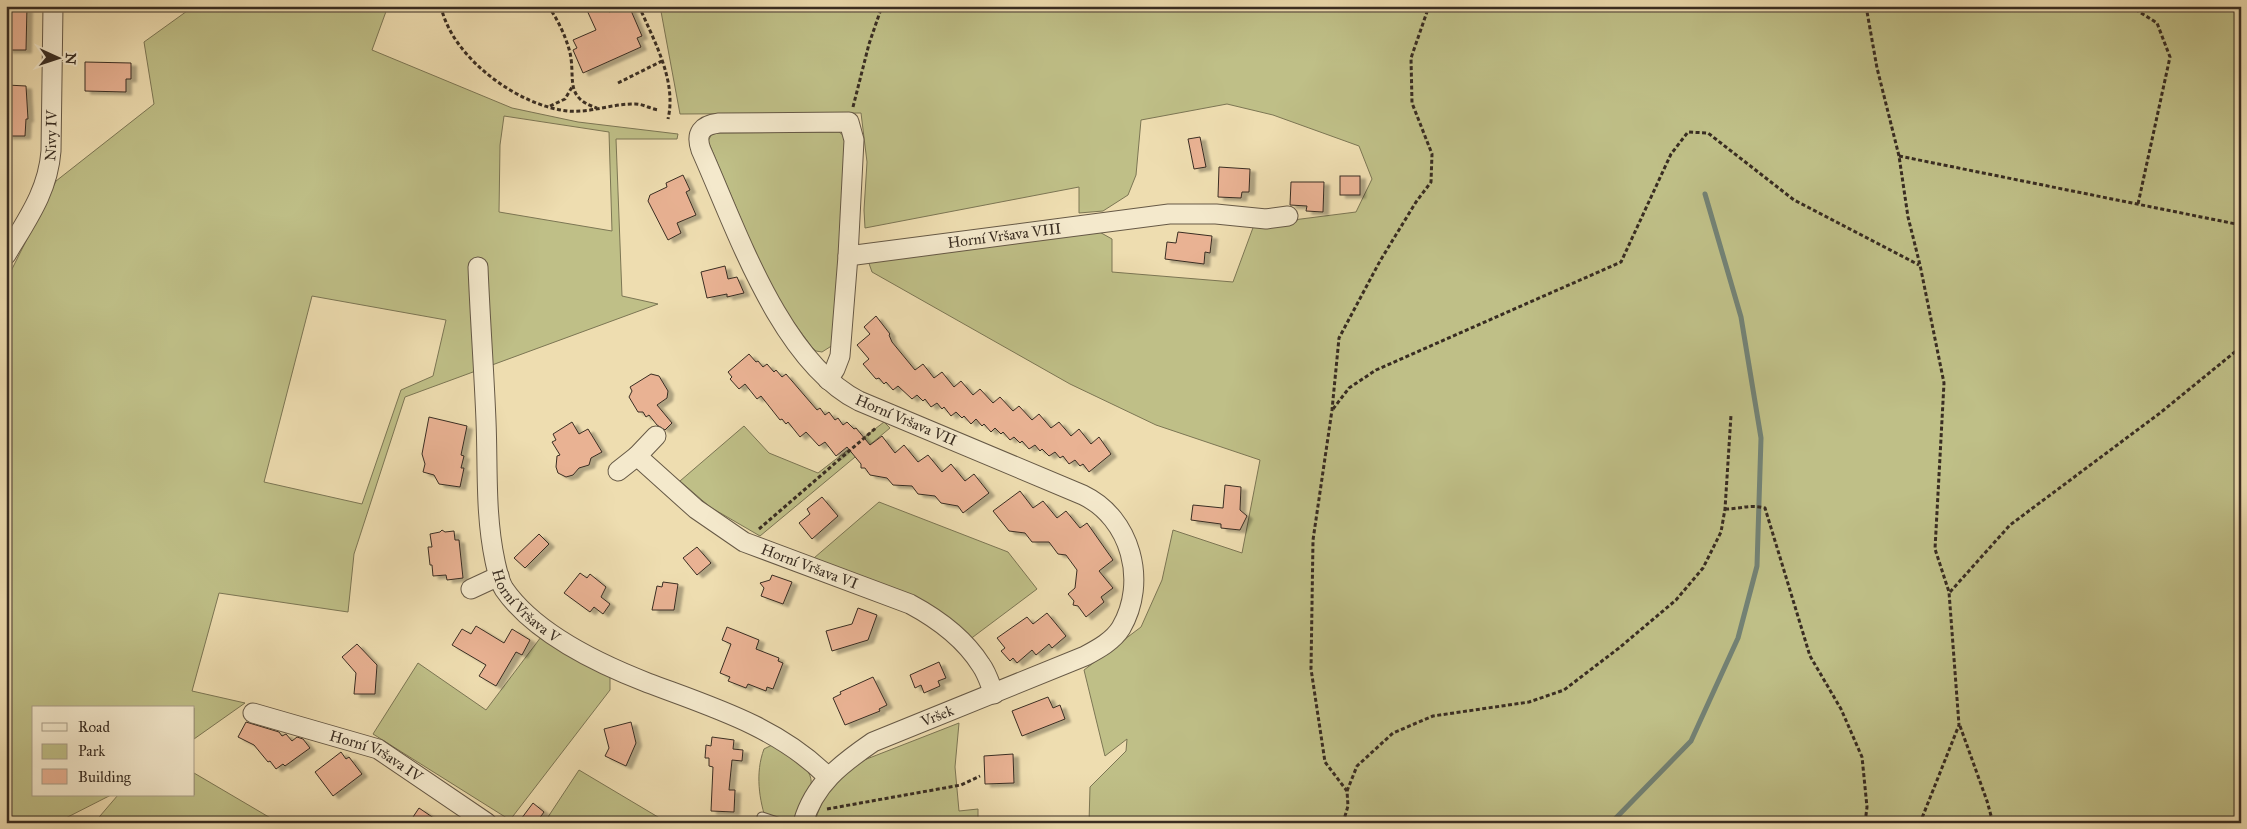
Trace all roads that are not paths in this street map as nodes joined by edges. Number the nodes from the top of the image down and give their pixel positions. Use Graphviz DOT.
graph roads {
  1 [pos="53,6"];
  2 [pos="1288,216"];
  3 [pos="6,255"];
  4 [pos="848,256"];
  5 [pos="478,267"];
  6 [pos="828,380"];
  7 [pos="656,436"];
  8 [pos="637,456"];
  9 [pos="618,471"];
  10 [pos="498,576"];
  11 [pos="471,589"];
  12 [pos="1103,646"];
  13 [pos="994,694"];
  14 [pos="254,713"];
  15 [pos="828,776"];
  16 [pos="762,817"];
  17 [pos="805,818"];
  18 [pos="487,823"];
  19 [pos="780,823"];
  1 -- 3 [label="street, Nivy IV"];
  2 -- 4 [label="street, Horní Vršava VIII"];
  4 -- 6 [label="street"];
  4 -- 6 [label="street, Horní Vršava VII"];
  5 -- 10 [label="street, Horní Vršava V"];
  6 -- 12 [label="street, Horní Vršava VII"];
  7 -- 8 [label="street"];
  8 -- 9 [label="street"];
  8 -- 13 [label="street, Horní Vršava VI"];
  10 -- 11 [label="street"];
  10 -- 15 [label="street, Horní Vršava V"];
  12 -- 13 [label="street, Vršek"];
  13 -- 15 [label="street, Vršek"];
  14 -- 18 [label="street, Horní Vršava IV"];
  15 -- 17 [label="street, Vršek"];
  16 -- 19 [label="lane"];
}
